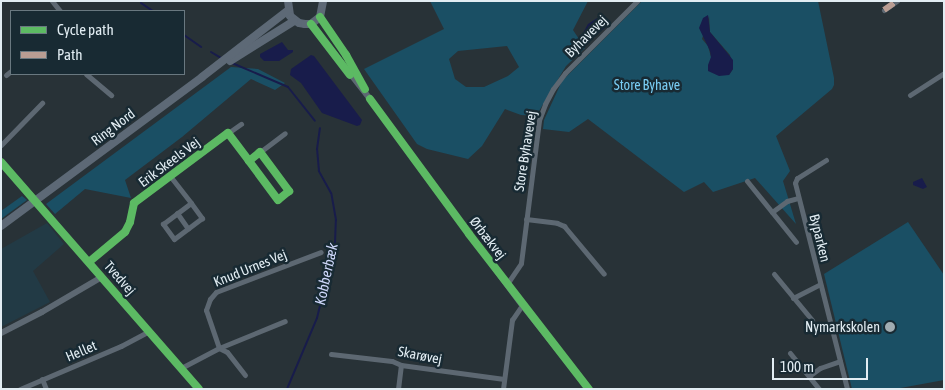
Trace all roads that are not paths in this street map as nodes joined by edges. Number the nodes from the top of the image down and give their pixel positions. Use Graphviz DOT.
graph roads {
  1 [pos="288,1"];
  2 [pos="323,1"];
  3 [pos="636,1"];
  4 [pos="897,1"];
  5 [pos="884,10"];
  6 [pos="287,11"];
  7 [pos="320,17"];
  8 [pos="294,21"];
  9 [pos="311,24"];
  10 [pos="10,72"];
  11 [pos="944,73"];
  12 [pos="6,75"];
  13 [pos="90,75"];
  14 [pos="202,77"];
  15 [pos="553,88"];
  16 [pos="111,94"];
  17 [pos="910,95"];
  18 [pos="370,99"];
  19 [pos="42,103"];
  20 [pos="240,124"];
  21 [pos="228,133"];
  22 [pos="286,133"];
  23 [pos="1,145"];
  24 [pos="260,152"];
  25 [pos="826,160"];
  26 [pos="248,161"];
  27 [pos="1,162"];
  28 [pos="170,176"];
  29 [pos="748,181"];
  30 [pos="40,198"];
  31 [pos="798,198"];
  32 [pos="191,203"];
  33 [pos="772,212"];
  34 [pos="177,213"];
  35 [pos="526,220"];
  36 [pos="1,226"];
  37 [pos="188,229"];
  38 [pos="1,230"];
  39 [pos="796,242"];
  40 [pos="321,252"];
  41 [pos="89,262"];
  42 [pos="604,274"];
  43 [pos="774,274"];
  44 [pos="102,277"];
  45 [pos="507,284"];
  46 [pos="820,284"];
  47 [pos="794,298"];
  48 [pos="522,305"];
  49 [pos="812,320"];
  50 [pos="285,321"];
  51 [pos="148,331"];
  52 [pos="1,333"];
  53 [pos="219,348"];
  54 [pos="790,353"];
  55 [pos="331,354"];
  56 [pos="840,361"];
  57 [pos="401,365"];
  58 [pos="181,368"];
  59 [pos="245,375"];
  60 [pos="809,376"];
  61 [pos="42,379"];
  62 [pos="504,380"];
  63 [pos="20,389"];
  64 [pos="46,389"];
  65 [pos="199,389"];
  66 [pos="398,389"];
  67 [pos="503,389"];
  68 [pos="589,389"];
  69 [pos="819,389"];
  70 [pos="847,389"];
  1 -- 6 [label="main road"];
  2 -- 7 [label="main road"];
  3 -- 15 [label="street, Byhavevej"];
  4 -- 5 [label="street"];
  6 -- 8 [label="main road"];
  6 -- 14 [label="main road, Ring Nord"];
  7 -- 9 [label="main road"];
  7 -- 18 [label="street, Ørbækvej"];
  8 -- 9 [label="main road"];
  8 -- 14 [label="main road, Ring Nord"];
  9 -- 18 [label="street, Ørbækvej"];
  10 -- 12 [label="street"];
  11 -- 17 [label="street"];
  13 -- 16 [label="street"];
  14 -- 30 [label="main road, Ring Nord"];
  15 -- 35 [label="street, Store Byhavevej"];
  18 -- 45 [label="street, Ørbækvej"];
  19 -- 23 [label="street"];
  20 -- 21 [label="street, Erik Skeels Vej"];
  21 -- 26 [label="street"];
  21 -- 28 [label="street, Erik Skeels Vej"];
  22 -- 24 [label="street"];
  24 -- 26 [label="street"];
  24 -- 26 [label="street"];
  25 -- 31 [label="street, Byparken"];
  27 -- 41 [label="street, Tvedvej, bridge"];
  28 -- 32 [label="street, Erik Skeels Vej"];
  28 -- 41 [label="street, Erik Skeels Vej"];
  29 -- 33 [label="street, Byparken"];
  30 -- 36 [label="main road, Ring Nord"];
  30 -- 38 [label="main road, Ring Nord"];
  31 -- 33 [label="street, Byparken"];
  31 -- 46 [label="street, Byparken"];
  32 -- 34 [label="street"];
  32 -- 37 [label="street, Erik Skeels Vej"];
  33 -- 39 [label="street, Byparken"];
  34 -- 37 [label="street"];
  34 -- 37 [label="street"];
  35 -- 42 [label="street"];
  35 -- 45 [label="street, Store Byhavevej"];
  40 -- 53 [label="street, Knud Urnes Vej"];
  41 -- 44 [label="street, Tvedvej"];
  43 -- 47 [label="street"];
  44 -- 51 [label="street, Tvedvej"];
  44 -- 52 [label="street, Tvedvej"];
  45 -- 48 [label="street, Ørbækvej"];
  46 -- 47 [label="street, Byparken"];
  46 -- 56 [label="street, Byparken"];
  47 -- 49 [label="street"];
  48 -- 62 [label="street"];
  48 -- 68 [label="street, Ørbækvej"];
  50 -- 53 [label="street"];
  51 -- 58 [label="street, Tvedvej"];
  51 -- 61 [label="street, Hellet"];
  53 -- 58 [label="street"];
  53 -- 59 [label="street, Knud Urnes Vej"];
  54 -- 60 [label="street"];
  55 -- 57 [label="street, Skarøvej"];
  56 -- 60 [label="street"];
  56 -- 70 [label="street, Byparken"];
  57 -- 62 [label="street, Skarøvej"];
  57 -- 66 [label="street"];
  58 -- 65 [label="street, Tvedvej"];
  60 -- 69 [label="street"];
  61 -- 63 [label="street, Hellet"];
  61 -- 64 [label="street"];
  62 -- 67 [label="street"];
}
